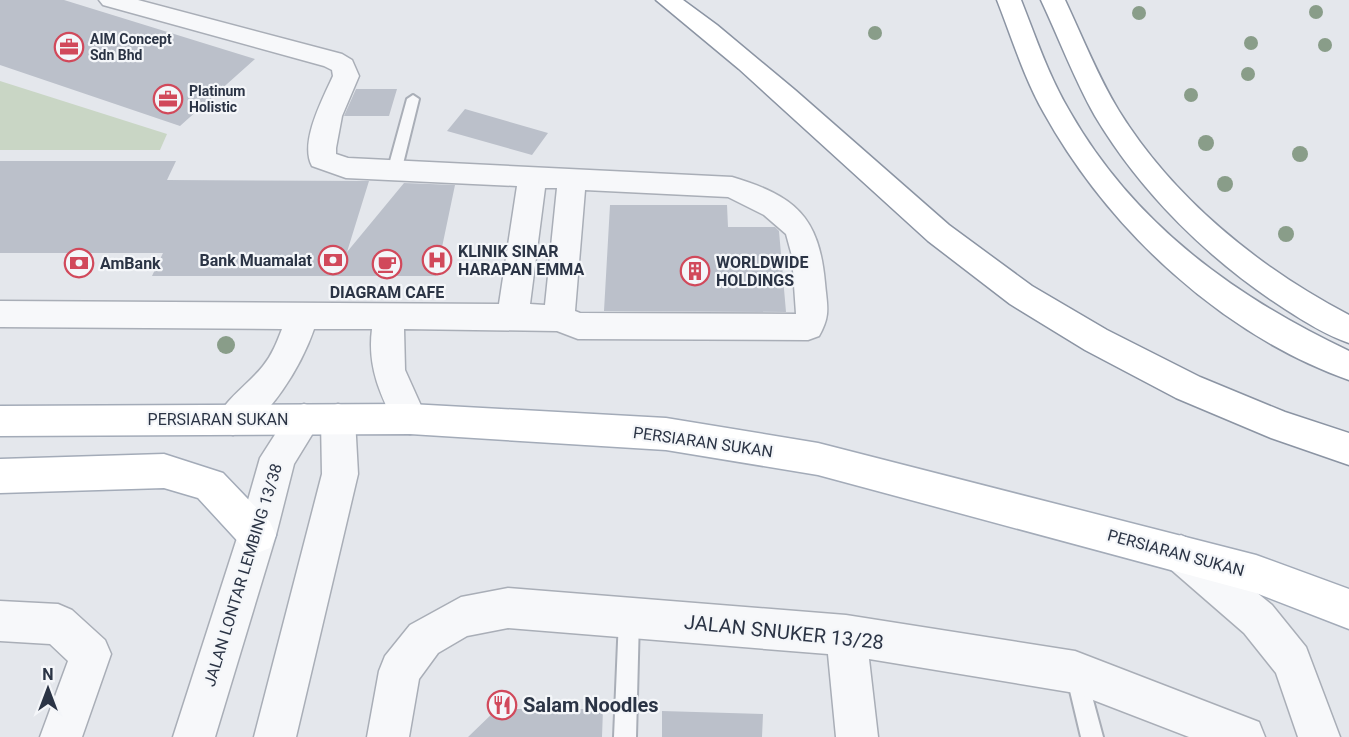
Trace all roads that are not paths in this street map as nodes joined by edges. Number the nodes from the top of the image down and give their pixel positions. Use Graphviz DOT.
graph roads {
  1 [pos="111,0"];
  2 [pos="668,0"];
  3 [pos="1009,0"];
  4 [pos="1053,0"];
  5 [pos="413,99"];
  6 [pos="394,172"];
  7 [pos="534,177"];
  8 [pos="572,178"];
  9 [pos="0,314"];
  10 [pos="303,316"];
  11 [pos="390,316"];
  12 [pos="513,317"];
  13 [pos="559,318"];
  14 [pos="1349,330"];
  15 [pos="1290,337"];
  16 [pos="1349,366"];
  17 [pos="1349,389"];
  18 [pos="321,419"];
  19 [pos="410,419"];
  20 [pos="233,420"];
  21 [pos="0,421"];
  22 [pos="1349,449"];
  23 [pos="0,476"];
  24 [pos="257,535"];
  25 [pos="1181,554"];
  26 [pos="1349,609"];
  27 [pos="629,618"];
  28 [pos="0,621"];
  29 [pos="846,635"];
  30 [pos="1075,672"];
  31 [pos="61,737"];
  32 [pos="194,737"];
  33 [pos="275,737"];
  34 [pos="388,737"];
  35 [pos="625,737"];
  36 [pos="857,737"];
  37 [pos="1092,737"];
  38 [pos="1244,737"];
  39 [pos="1318,737"];
  1 -- 6 [label="street"];
  2 -- 22 [label="main road"];
  3 -- 15 [label="main road"];
  4 -- 14 [label="main road"];
  5 -- 6 [label="lane"];
  6 -- 7 [label="street"];
  7 -- 8 [label="street"];
  7 -- 12 [label="street"];
  8 -- 13 [label="street"];
  8 -- 13 [label="street"];
  9 -- 10 [label="street"];
  10 -- 11 [label="street"];
  10 -- 20 [label="street"];
  11 -- 12 [label="street"];
  11 -- 19 [label="street"];
  12 -- 13 [label="street"];
  15 -- 16 [label="main road"];
  15 -- 17 [label="main road"];
  18 -- 19 [label="main road, PERSIARAN SUKAN"];
  18 -- 20 [label="main road, PERSIARAN SUKAN"];
  18 -- 24 [label="street, JALAN LONTAR LEMBING 13/38"];
  18 -- 33 [label="street"];
  19 -- 25 [label="main road, PERSIARAN SUKAN"];
  20 -- 21 [label="main road, PERSIARAN SUKAN"];
  23 -- 24 [label="main road"];
  24 -- 32 [label="street, JALAN LONTAR LEMBING 13/38"];
  25 -- 26 [label="main road, PERSIARAN SUKAN"];
  25 -- 39 [label="street"];
  27 -- 29 [label="street, JALAN SNUKER 13/28"];
  27 -- 34 [label="street, JALAN SNUKER 13/28"];
  27 -- 35 [label="lane"];
  28 -- 31 [label="street"];
  29 -- 30 [label="street, JALAN SNUKER 13/28"];
  29 -- 36 [label="street"];
  30 -- 37 [label="lane"];
  30 -- 38 [label="street, JALAN SNUKER 13/28"];
}
